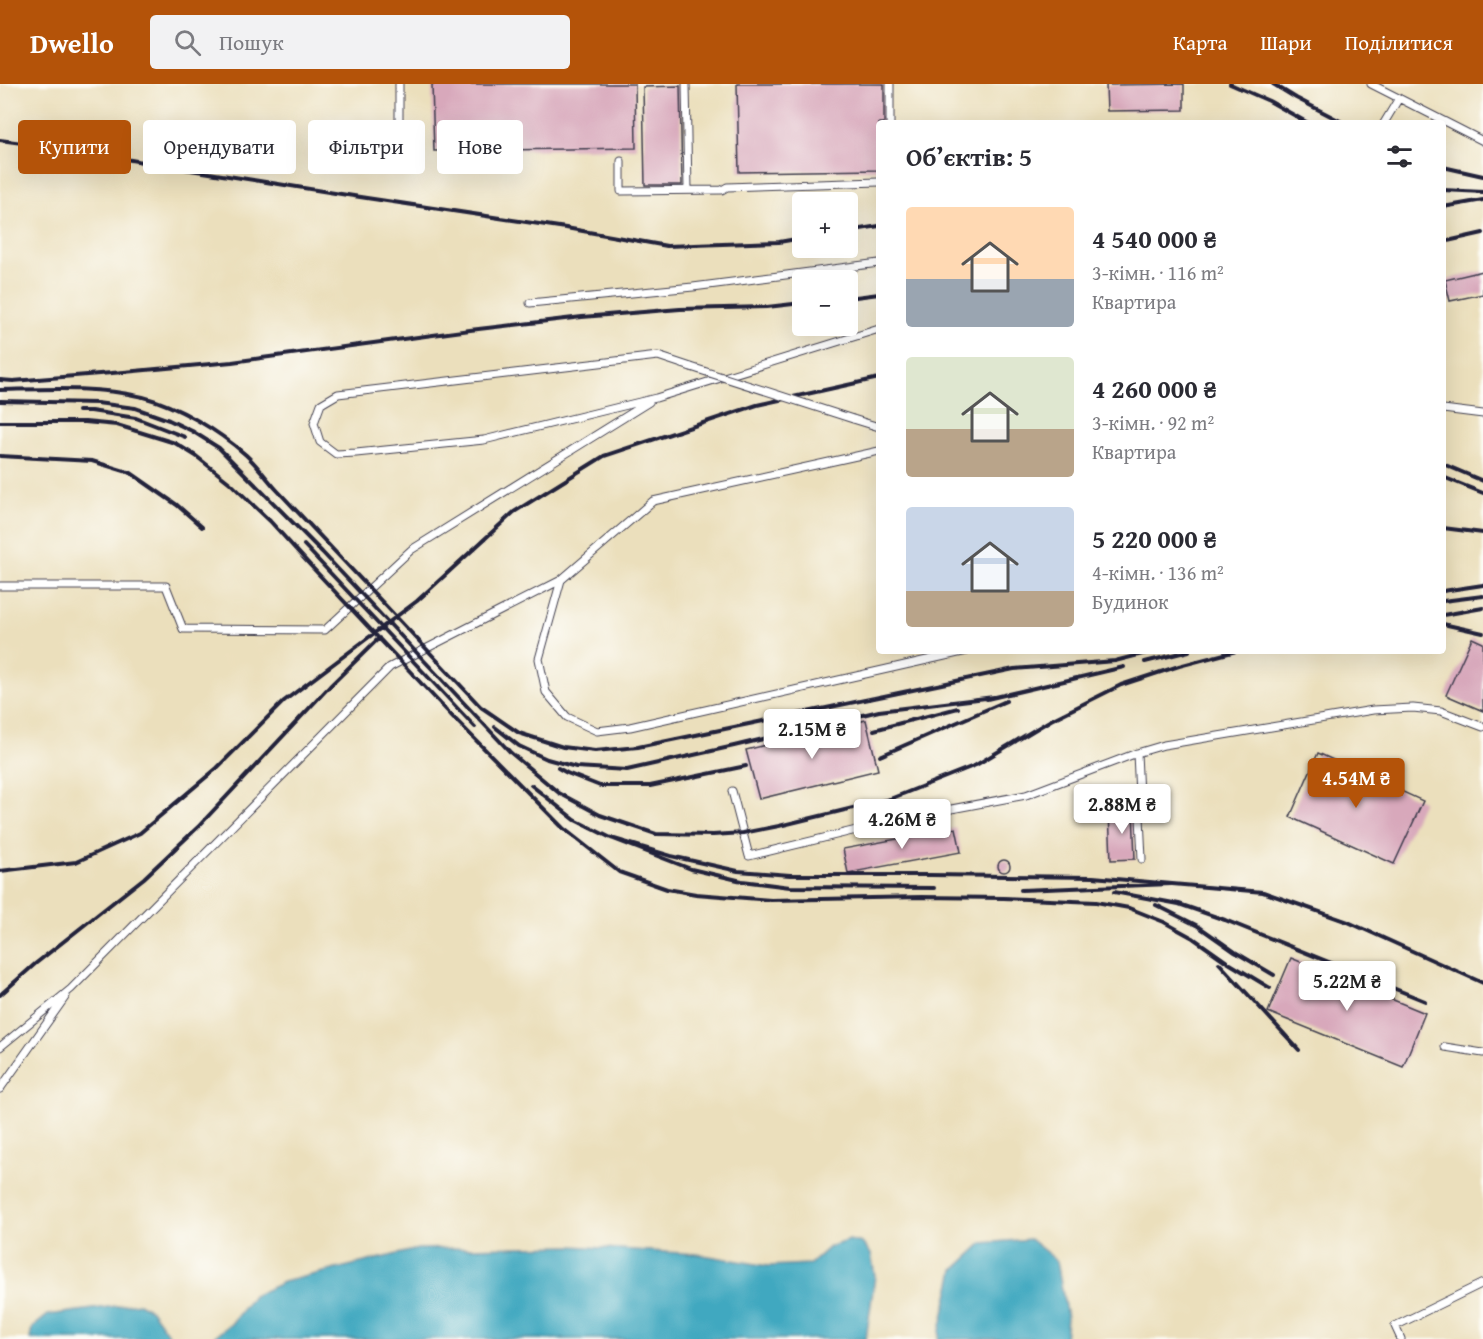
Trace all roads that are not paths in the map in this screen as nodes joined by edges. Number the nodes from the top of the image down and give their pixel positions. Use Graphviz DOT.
graph roads {
  1 [pos="399,84"];
  2 [pos="686,84"];
  3 [pos="890,84"];
  4 [pos="1371,84"];
  5 [pos="1399,98"];
  6 [pos="399,120"];
  7 [pos="890,120"];
  8 [pos="1386,120"];
  9 [pos="1442,120"];
  10 [pos="1446,122"];
  11 [pos="1483,141"];
  12 [pos="621,161"];
  13 [pos="876,182"];
  14 [pos="688,190"];
  15 [pos="876,263"];
  16 [pos="530,303"];
  17 [pos="876,330"];
  18 [pos="656,398"];
  19 [pos="1446,409"];
  20 [pos="1483,414"];
  21 [pos="876,426"];
  22 [pos="876,452"];
  23 [pos="561,580"];
  24 [pos="0,586"];
  25 [pos="954,654"];
  26 [pos="1483,728"];
  27 [pos="1137,753"];
  28 [pos="732,791"];
  29 [pos="1142,860"];
  30 [pos="71,988"];
  31 [pos="0,1047"];
  32 [pos="1445,1047"];
  33 [pos="1483,1053"];
  34 [pos="0,1089"];
  35 [pos="1483,1283"];
  36 [pos="1401,1339"];
  1 -- 6 [label="lane"];
  2 -- 14 [label="lane"];
  3 -- 7 [label="lane"];
  4 -- 5 [label="lane"];
  5 -- 8 [label="lane"];
  5 -- 9 [label="lane"];
  10 -- 11 [label="lane"];
  12 -- 14 [label="lane"];
  13 -- 14 [label="lane"];
  15 -- 16 [label="lane"];
  17 -- 18 [label="lane"];
  18 -- 21 [label="lane, bridge"];
  18 -- 24 [label="lane"];
  19 -- 20 [label="lane"];
  22 -- 23 [label="lane"];
  23 -- 25 [label="lane"];
  23 -- 30 [label="lane"];
  26 -- 27 [label="lane"];
  27 -- 28 [label="lane"];
  27 -- 29 [label="lane"];
  30 -- 31 [label="lane"];
  30 -- 34 [label="lane"];
  32 -- 33 [label="lane"];
  35 -- 36 [label="lane"];
}
